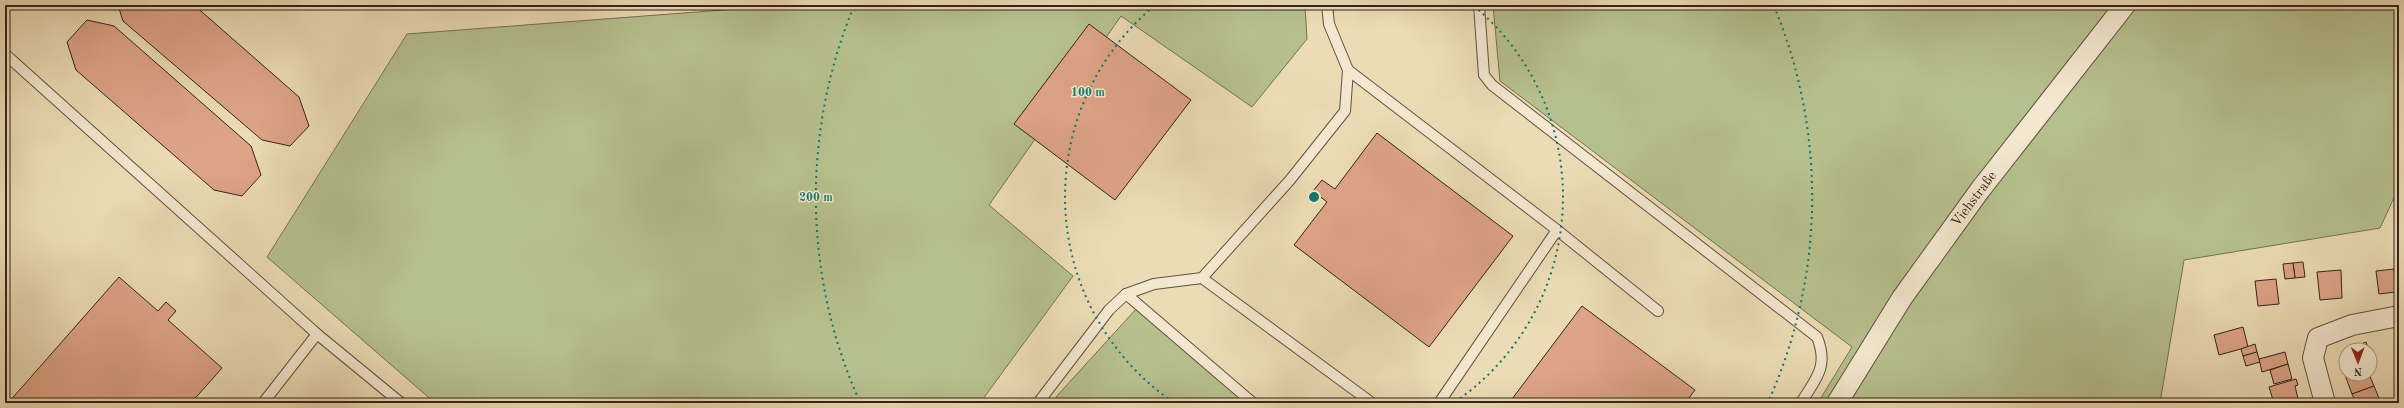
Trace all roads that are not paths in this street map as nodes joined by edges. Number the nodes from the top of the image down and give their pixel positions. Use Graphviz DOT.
graph roads {
  1 [pos="1327,5"];
  2 [pos="1480,5"];
  3 [pos="2125,5"];
  4 [pos="5,54"];
  5 [pos="1348,70"];
  6 [pos="1557,230"];
  7 [pos="1202,278"];
  8 [pos="1126,294"];
  9 [pos="1658,311"];
  10 [pos="2399,316"];
  11 [pos="317,334"];
  12 [pos="263,403"];
  13 [pos="401,403"];
  14 [pos="1038,403"];
  15 [pos="1253,403"];
  16 [pos="1372,403"];
  17 [pos="1439,403"];
  18 [pos="1801,403"];
  19 [pos="1837,403"];
  20 [pos="2325,403"];
  1 -- 5 [label="lane"];
  2 -- 18 [label="lane"];
  3 -- 19 [label="street, Viehstraße"];
  4 -- 11 [label="lane"];
  5 -- 6 [label="lane"];
  5 -- 7 [label="lane"];
  6 -- 9 [label="lane"];
  6 -- 17 [label="lane"];
  7 -- 8 [label="lane"];
  7 -- 16 [label="lane"];
  8 -- 14 [label="lane"];
  8 -- 15 [label="lane"];
  10 -- 20 [label="street"];
  11 -- 12 [label="lane"];
  11 -- 13 [label="lane"];
}
